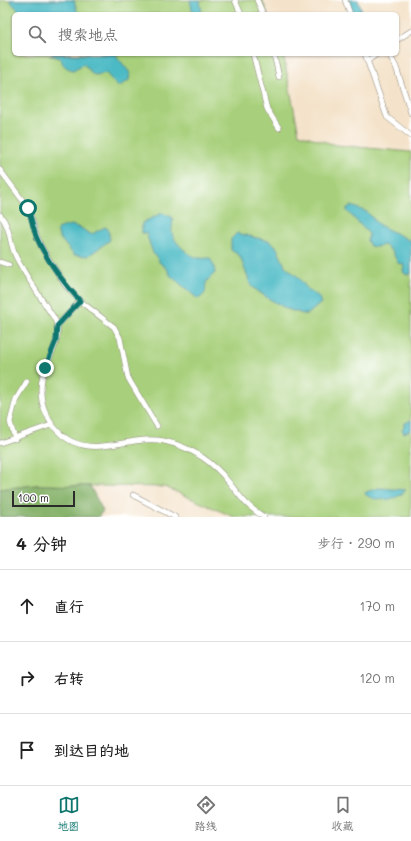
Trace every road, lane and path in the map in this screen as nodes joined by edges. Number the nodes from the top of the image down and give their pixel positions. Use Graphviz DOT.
graph roads {
  1 [pos="235,0"];
  2 [pos="257,0"];
  3 [pos="345,0"];
  4 [pos="240,12"];
  5 [pos="263,12"];
  6 [pos="349,12"];
  7 [pos="411,31"];
  8 [pos="399,39"];
  9 [pos="253,56"];
  10 [pos="274,56"];
  11 [pos="365,56"];
  12 [pos="374,56"];
  13 [pos="390,56"];
  14 [pos="367,61"];
  15 [pos="279,77"];
  16 [pos="410,112"];
  17 [pos="279,128"];
  18 [pos="411,136"];
  19 [pos="0,170"];
  20 [pos="0,215"];
  21 [pos="0,262"];
  22 [pos="9,265"];
  23 [pos="80,301"];
  24 [pos="57,326"];
  25 [pos="26,382"];
  26 [pos="51,425"];
  27 [pos="157,426"];
  28 [pos="14,439"];
  29 [pos="0,443"];
  30 [pos="133,495"];
  31 [pos="175,517"];
  32 [pos="264,517"];
  1 -- 4 [label="street"];
  2 -- 5 [label="street"];
  3 -- 6 [label="street"];
  7 -- 8 [label="street"];
  9 -- 17 [label="street"];
  10 -- 15 [label="street"];
  11 -- 14 [label="street"];
  12 -- 14 [label="street"];
  13 -- 16 [label="street"];
  14 -- 18 [label="street"];
  19 -- 23 [label="street"];
  20 -- 24 [label="street"];
  21 -- 22 [label="street"];
  23 -- 24 [label="street"];
  23 -- 27 [label="street"];
  24 -- 26 [label="street"];
  25 -- 28 [label="street"];
  26 -- 28 [label="street"];
  26 -- 32 [label="street"];
  28 -- 29 [label="street"];
  30 -- 31 [label="street"];
}
